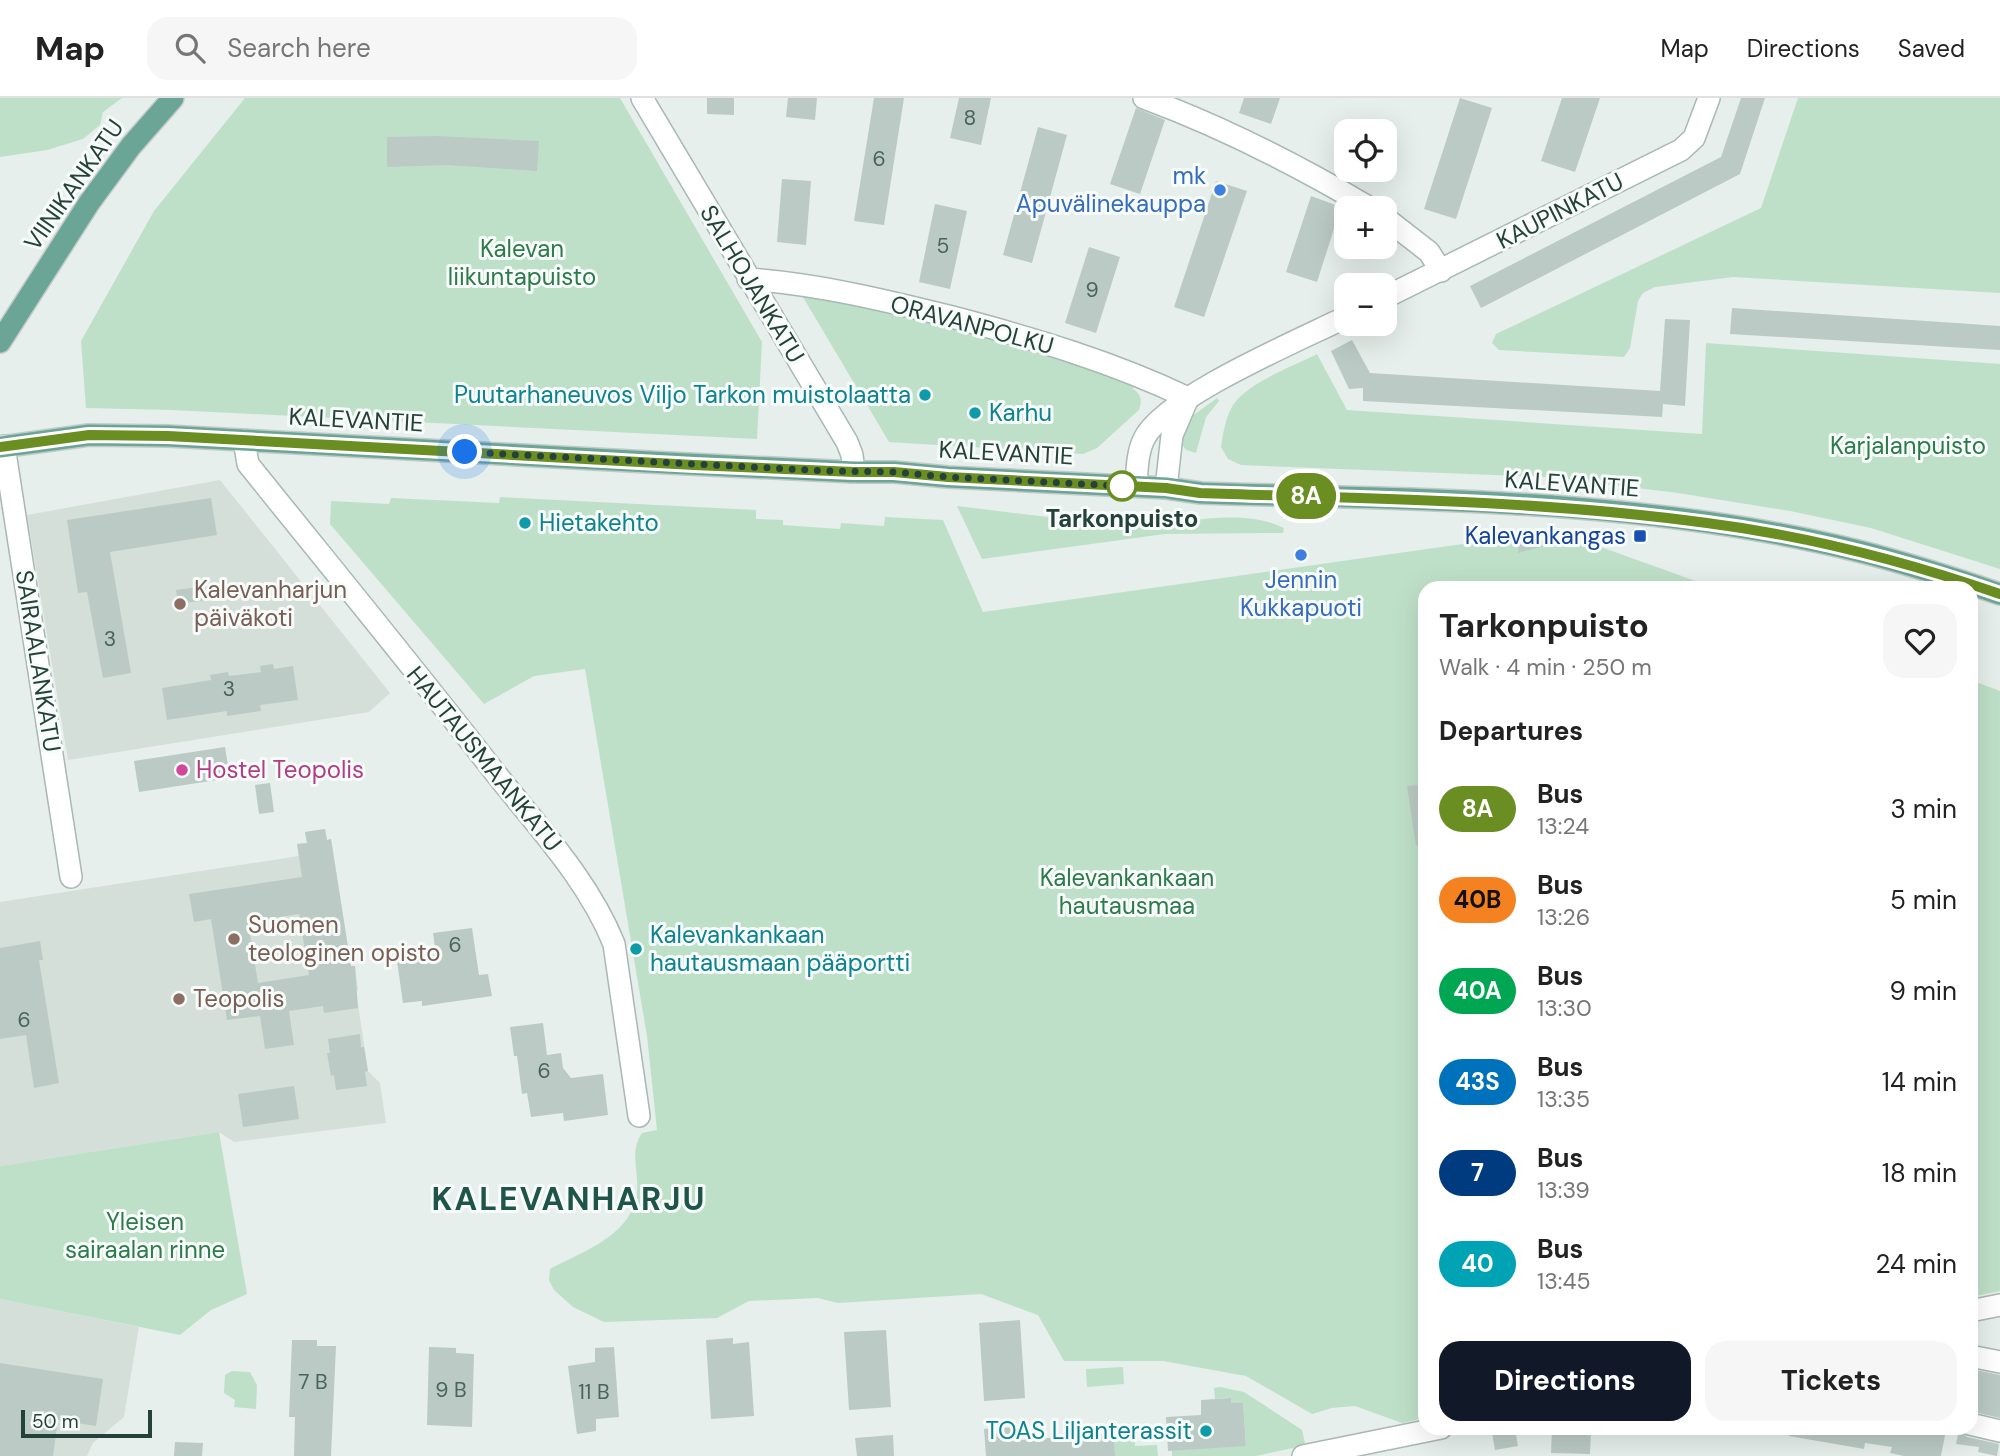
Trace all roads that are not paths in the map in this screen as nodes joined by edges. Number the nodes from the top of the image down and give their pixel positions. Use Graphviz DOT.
graph roads {
  1 [pos="173,98"];
  2 [pos="642,98"];
  3 [pos="1143,98"];
  4 [pos="1709,98"];
  5 [pos="1348,196"];
  6 [pos="1397,227"];
  7 [pos="1441,271"];
  8 [pos="748,279"];
  9 [pos="1397,292"];
  10 [pos="1334,323"];
  11 [pos="0,342"];
  12 [pos="1188,398"];
  13 [pos="244,440"];
  14 [pos="2,446"];
  15 [pos="854,472"];
  16 [pos="1136,486"];
  17 [pos="1166,488"];
  18 [pos="1962,581"];
  19 [pos="1978,587"];
  20 [pos="2000,594"];
  21 [pos="71,877"];
  22 [pos="639,1116"];
  23 [pos="2000,1305"];
  24 [pos="1978,1309"];
  25 [pos="1978,1358"];
  26 [pos="2000,1362"];
  27 [pos="1978,1426"];
  28 [pos="2000,1431"];
  29 [pos="1418,1433"];
  30 [pos="1303,1456"];
  1 -- 11 [label="main road, VIINIKANKATU"];
  2 -- 8 [label="street, SALHOJANKATU"];
  3 -- 5 [label="street"];
  4 -- 7 [label="street, KAUPINKATU"];
  6 -- 7 [label="street"];
  7 -- 9 [label="street, KAUPINKATU"];
  8 -- 12 [label="street, ORAVANPOLKU"];
  8 -- 15 [label="street, SALHOJANKATU"];
  10 -- 12 [label="street"];
  12 -- 16 [label="street"];
  12 -- 17 [label="street"];
  13 -- 14 [label="main road, KALEVANTIE"];
  13 -- 15 [label="main road, KALEVANTIE"];
  13 -- 22 [label="street, HAUTAUSMAANKATU"];
  14 -- 21 [label="street, SAIRAALANKATU"];
  15 -- 16 [label="main road, KALEVANTIE"];
  16 -- 17 [label="main road, KALEVANTIE"];
  17 -- 18 [label="main road, KALEVANTIE"];
  19 -- 20 [label="main road, KALEVANTIE"];
  23 -- 24 [label="street"];
  25 -- 26 [label="street"];
  27 -- 28 [label="street"];
  29 -- 30 [label="street"];
}
